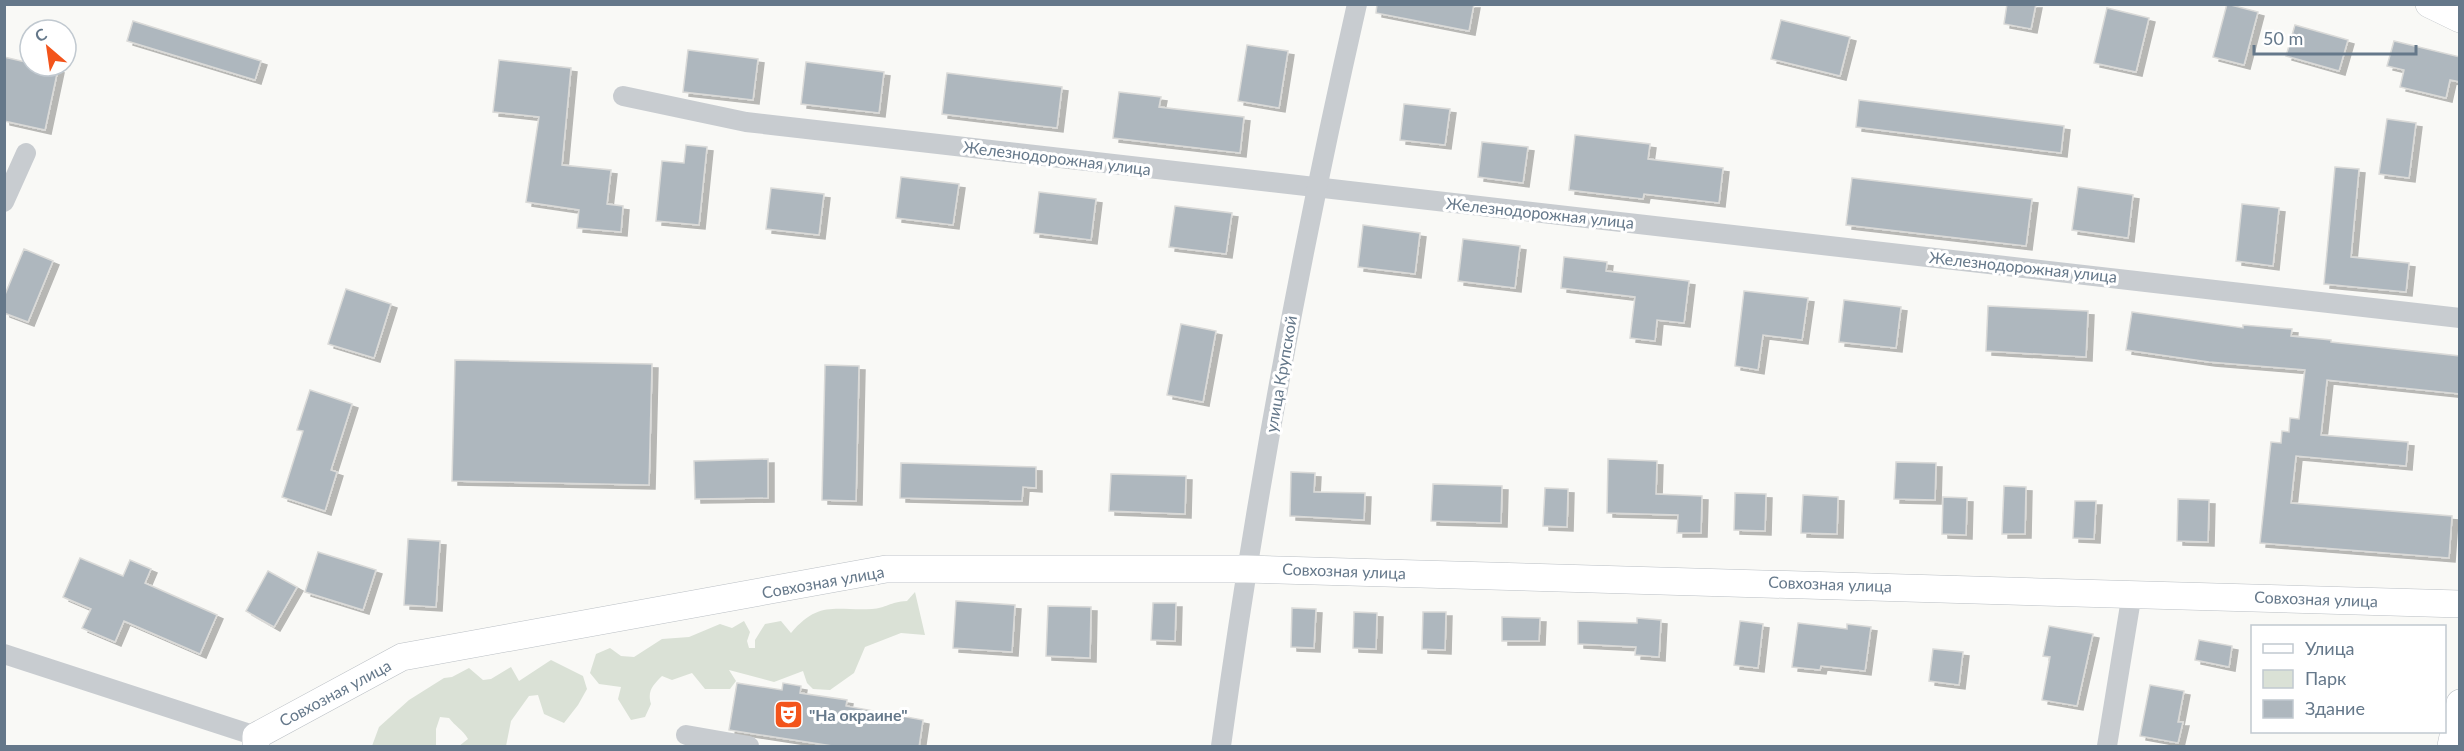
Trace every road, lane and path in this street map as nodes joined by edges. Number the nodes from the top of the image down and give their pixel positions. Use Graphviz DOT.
graph roads {
  1 [pos="1357,4"];
  2 [pos="2429,4"];
  3 [pos="2451,4"];
  4 [pos="2460,18"];
  5 [pos="623,96"];
  6 [pos="27,153"];
  7 [pos="1316,188"];
  8 [pos="4,202"];
  9 [pos="2460,318"];
  10 [pos="1246,569"];
  11 [pos="2132,592"];
  12 [pos="2460,604"];
  13 [pos="4,654"];
  14 [pos="2460,703"];
  15 [pos="686,735"];
  16 [pos="256,741"];
  17 [pos="749,747"];
  18 [pos="1221,747"];
  19 [pos="2107,747"];
  20 [pos="2451,747"];
  1 -- 7 [label="street, улица Крупской"];
  2 -- 4 [label="street"];
  3 -- 4 [label="street"];
  5 -- 7 [label="street, Железнодорожная улица"];
  6 -- 8 [label="street"];
  7 -- 9 [label="street, Железнодорожная улица"];
  7 -- 10 [label="street, улица Крупской"];
  10 -- 11 [label="street, Совхозная улица"];
  10 -- 16 [label="street, Совхозная улица"];
  10 -- 18 [label="street, улица Крупской"];
  11 -- 12 [label="street, Совхозная улица"];
  11 -- 19 [label="street"];
  13 -- 16 [label="street, Совхозная улица"];
  14 -- 20 [label="street"];
  15 -- 17 [label="street"];
}
